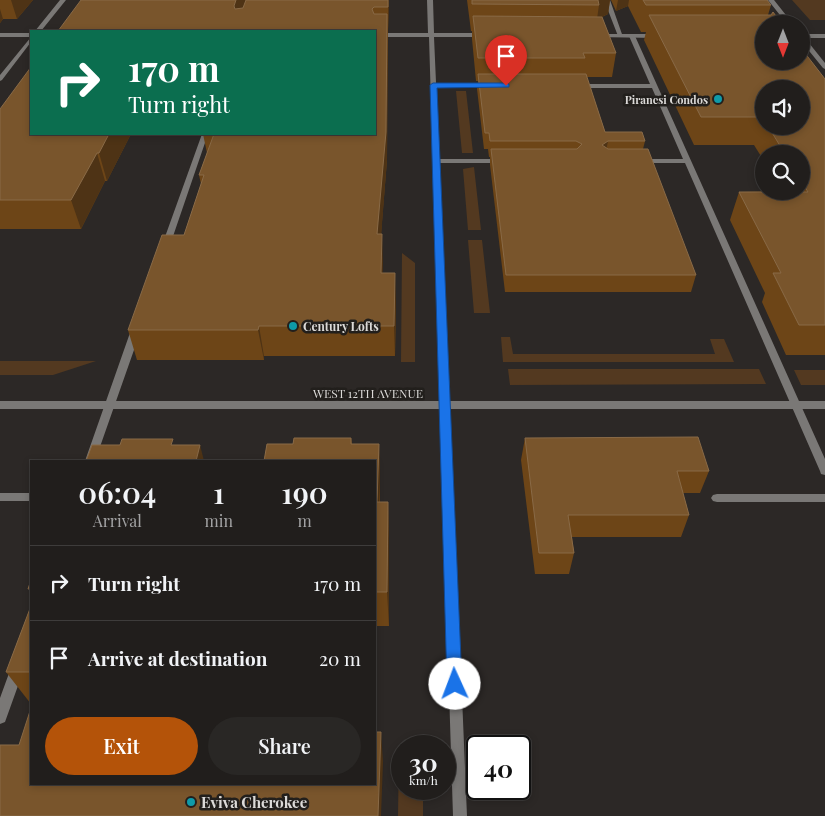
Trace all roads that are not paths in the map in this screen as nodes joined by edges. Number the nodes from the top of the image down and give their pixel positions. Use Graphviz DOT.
graph roads {
  1 [pos="62,0"];
  2 [pos="430,0"];
  3 [pos="607,0"];
  4 [pos="772,0"];
  5 [pos="783,15"];
  6 [pos="39,30"];
  7 [pos="0,35"];
  8 [pos="30,35"];
  9 [pos="376,35"];
  10 [pos="431,35"];
  11 [pos="493,35"];
  12 [pos="592,36"];
  13 [pos="621,36"];
  14 [pos="632,36"];
  15 [pos="670,36"];
  16 [pos="825,36"];
  17 [pos="810,37"];
  18 [pos="30,40"];
  19 [pos="810,48"];
  20 [pos="825,67"];
  21 [pos="0,79"];
  22 [pos="433,85"];
  23 [pos="498,86"];
  24 [pos="566,86"];
  25 [pos="654,86"];
  26 [pos="205,135"];
  27 [pos="436,161"];
  28 [pos="507,161"];
  29 [pos="632,161"];
  30 [pos="687,161"];
  31 [pos="163,255"];
  32 [pos="140,320"];
  33 [pos="0,405"];
  34 [pos="110,405"];
  35 [pos="445,405"];
  36 [pos="796,405"];
  37 [pos="825,405"];
  38 [pos="90,460"];
  39 [pos="825,471"];
  40 [pos="0,497"];
  41 [pos="30,497"];
  42 [pos="717,498"];
  43 [pos="825,498"];
  44 [pos="22,655"];
  45 [pos="0,717"];
  46 [pos="460,816"];
  1 -- 6 [label="street"];
  2 -- 10 [label="street"];
  3 -- 13 [label="street"];
  4 -- 5 [label="street"];
  7 -- 8 [label="street"];
  9 -- 10 [label="street"];
  10 -- 11 [label="street"];
  10 -- 22 [label="street"];
  12 -- 13 [label="street"];
  13 -- 14 [label="street"];
  14 -- 15 [label="street"];
  14 -- 25 [label="street"];
  16 -- 17 [label="street"];
  18 -- 21 [label="street"];
  19 -- 20 [label="street"];
  22 -- 23 [label="street"];
  22 -- 27 [label="street"];
  24 -- 25 [label="street"];
  25 -- 30 [label="street"];
  26 -- 31 [label="street"];
  27 -- 28 [label="street"];
  27 -- 35 [label="street"];
  29 -- 30 [label="street"];
  30 -- 36 [label="street"];
  32 -- 34 [label="street"];
  33 -- 34 [label="street, WEST 12TH AVENUE"];
  34 -- 35 [label="street, WEST 12TH AVENUE"];
  34 -- 38 [label="street"];
  35 -- 36 [label="street, WEST 12TH AVENUE"];
  35 -- 46 [label="street"];
  36 -- 37 [label="street, WEST 12TH AVENUE"];
  36 -- 39 [label="street"];
  40 -- 41 [label="street"];
  42 -- 43 [label="street"];
  44 -- 45 [label="street"];
}
